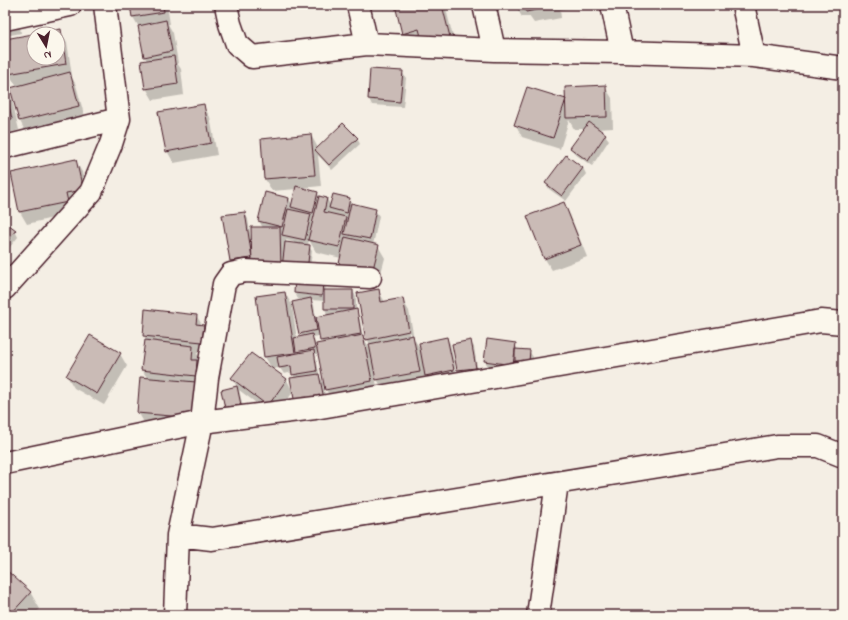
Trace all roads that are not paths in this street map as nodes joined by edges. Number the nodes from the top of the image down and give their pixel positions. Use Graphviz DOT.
graph roads {
  1 [pos="70,5"];
  2 [pos="105,5"];
  3 [pos="226,5"];
  4 [pos="358,5"];
  5 [pos="484,5"];
  6 [pos="612,5"];
  7 [pos="743,5"];
  8 [pos="5,19"];
  9 [pos="367,44"];
  10 [pos="494,50"];
  11 [pos="622,52"];
  12 [pos="754,56"];
  13 [pos="843,68"];
  14 [pos="119,119"];
  15 [pos="5,147"];
  16 [pos="370,277"];
  17 [pos="5,288"];
  18 [pos="843,323"];
  19 [pos="202,422"];
  20 [pos="843,456"];
  21 [pos="5,463"];
  22 [pos="557,483"];
  23 [pos="178,535"];
  24 [pos="175,615"];
  25 [pos="538,615"];
  1 -- 8 [label="street"];
  2 -- 14 [label="street"];
  3 -- 9 [label="street"];
  4 -- 9 [label="street"];
  5 -- 10 [label="street"];
  6 -- 11 [label="street"];
  7 -- 12 [label="street"];
  9 -- 10 [label="street"];
  10 -- 11 [label="street"];
  11 -- 12 [label="street"];
  12 -- 13 [label="street"];
  14 -- 15 [label="street"];
  14 -- 17 [label="street"];
  16 -- 19 [label="street"];
  18 -- 19 [label="street"];
  19 -- 21 [label="street"];
  19 -- 23 [label="street"];
  20 -- 22 [label="street"];
  22 -- 23 [label="street"];
  22 -- 25 [label="street"];
  23 -- 24 [label="street"];
}
